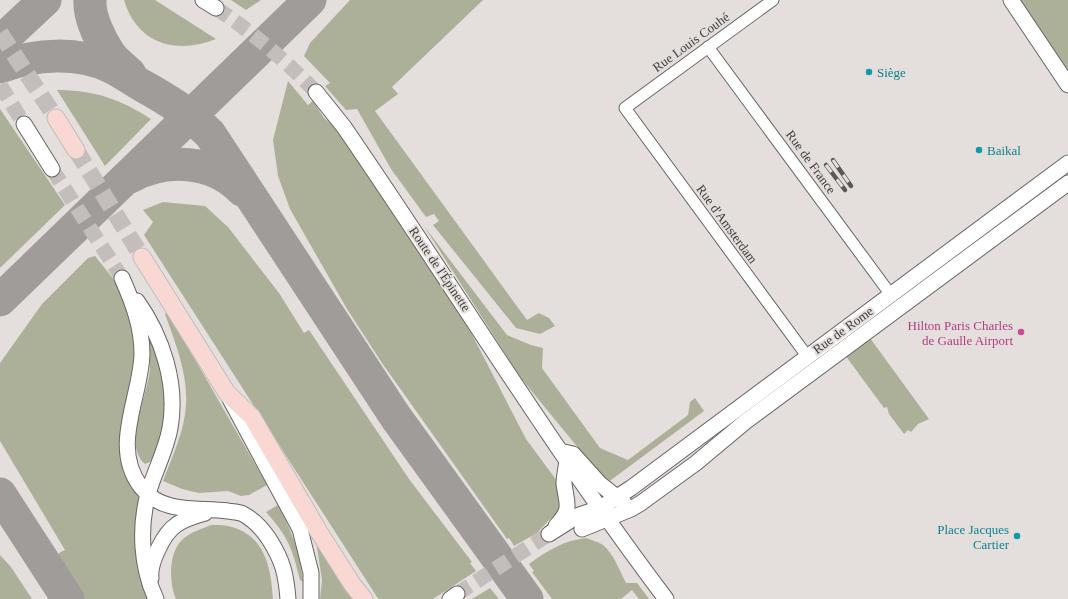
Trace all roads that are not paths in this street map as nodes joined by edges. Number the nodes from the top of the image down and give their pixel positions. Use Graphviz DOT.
graph roads {
  1 [pos="203,0"];
  2 [pos="773,0"];
  3 [pos="1011,0"];
  4 [pos="216,8"];
  5 [pos="708,46"];
  6 [pos="1068,84"];
  7 [pos="316,92"];
  8 [pos="625,108"];
  9 [pos="56,118"];
  10 [pos="24,124"];
  11 [pos="76,150"];
  12 [pos="1068,163"];
  13 [pos="52,169"];
  14 [pos="1068,183"];
  15 [pos="142,257"];
  16 [pos="891,295"];
  17 [pos="807,356"];
  18 [pos="227,393"];
  19 [pos="563,456"];
  20 [pos="148,494"];
  21 [pos="617,498"];
  22 [pos="215,509"];
  23 [pos="631,509"];
  24 [pos="604,514"];
  25 [pos="582,529"];
  26 [pos="549,534"];
  27 [pos="628,550"];
  28 [pos="286,572"];
  29 [pos="154,596"];
  30 [pos="283,599"];
  31 [pos="288,599"];
  32 [pos="311,599"];
  33 [pos="364,599"];
  34 [pos="666,599"];
  1 -- 4 [label="main road"];
  2 -- 5 [label="street, Rue Louis Couhé"];
  3 -- 6 [label="main road"];
  5 -- 8 [label="street, Rue Louis Couhé"];
  5 -- 16 [label="street, Rue de France"];
  7 -- 19 [label="main road, Route de l'Épinette"];
  8 -- 17 [label="street, Rue d'Amsterdam"];
  9 -- 11 [label="main road"];
  10 -- 13 [label="main road"];
  12 -- 16 [label="main road, Rue de Rome"];
  14 -- 23 [label="main road, Rue de Rome"];
  15 -- 18 [label="main road"];
  16 -- 17 [label="main road, Rue de Rome"];
  17 -- 21 [label="main road, Rue de Rome"];
  18 -- 32 [label="main road"];
  18 -- 33 [label="main road"];
  19 -- 21 [label="main road"];
  19 -- 24 [label="main road, Route de l'Épinette"];
  19 -- 26 [label="main road"];
  20 -- 20 [label="main road"];
  20 -- 22 [label="main road"];
  20 -- 29 [label="main road"];
  21 -- 23 [label="main road"];
  21 -- 24 [label="main road, Rue de Rome"];
  22 -- 28 [label="main road"];
  22 -- 29 [label="main road"];
  23 -- 24 [label="main road, Rue de Rome"];
  24 -- 25 [label="main road"];
  24 -- 26 [label="main road"];
  24 -- 27 [label="main road, Route de l'Épinette"];
  25 -- 26 [label="main road"];
  25 -- 27 [label="main road"];
  27 -- 34 [label="main road"];
  28 -- 30 [label="street"];
  28 -- 31 [label="main road"];
}
